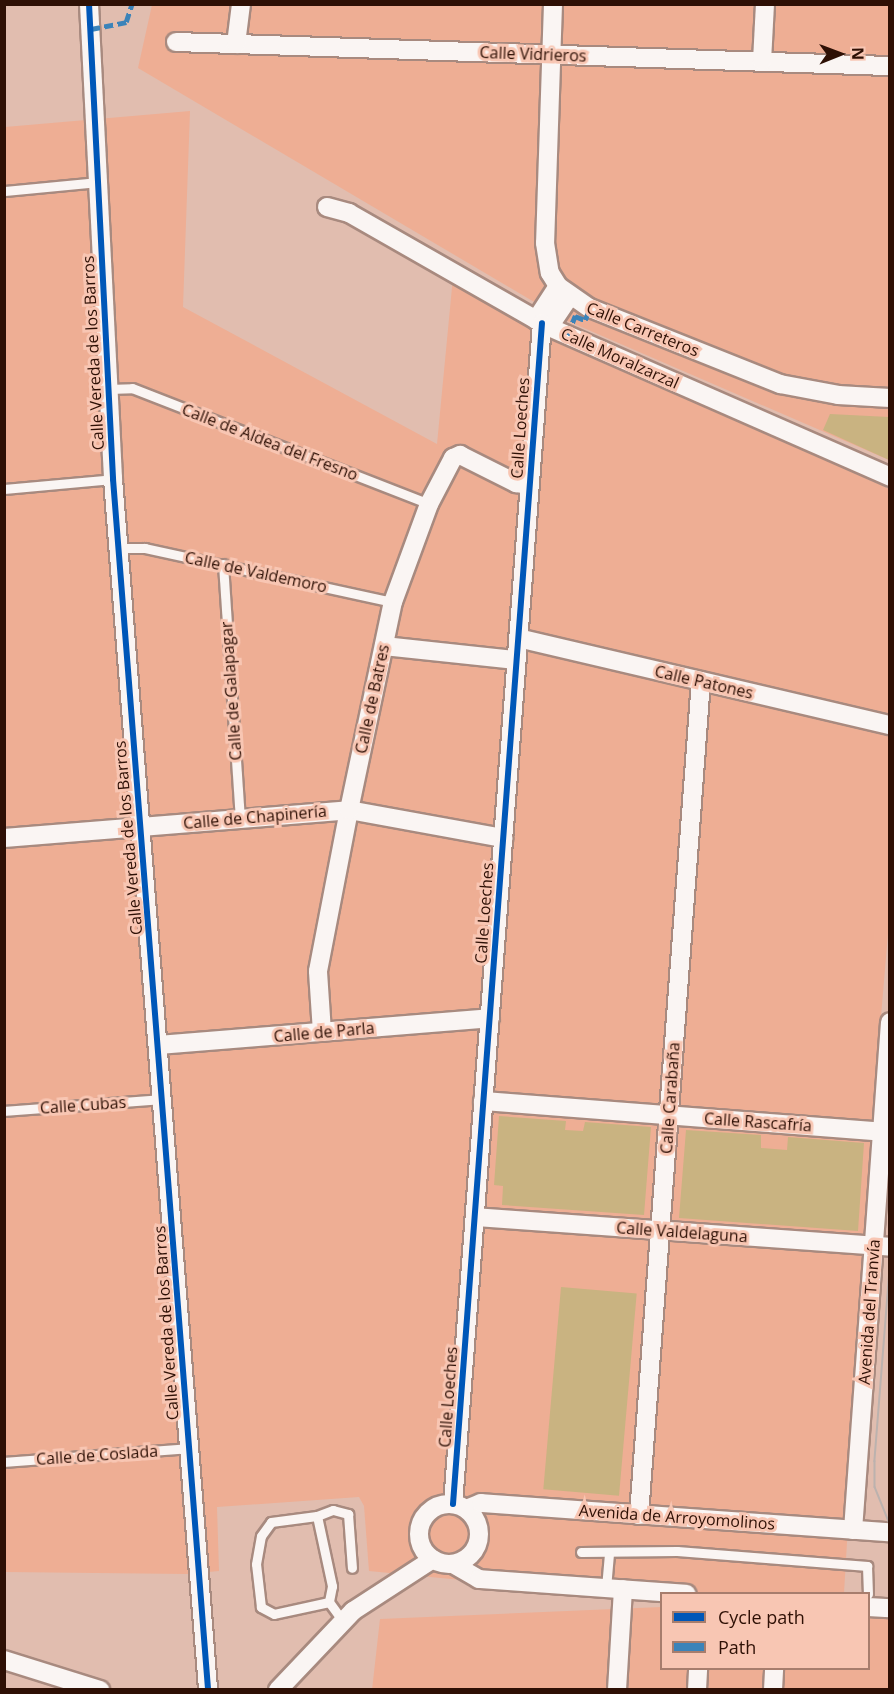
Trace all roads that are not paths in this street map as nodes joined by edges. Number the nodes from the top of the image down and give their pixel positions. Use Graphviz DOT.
graph roads {
  1 [pos="89,4"];
  2 [pos="241,4"];
  3 [pos="554,4"];
  4 [pos="765,4"];
  5 [pos="176,42"];
  6 [pos="236,44"];
  7 [pos="552,55"];
  8 [pos="762,61"];
  9 [pos="890,66"];
  10 [pos="97,182"];
  11 [pos="4,191"];
  12 [pos="327,207"];
  13 [pos="563,291"];
  14 [pos="542,324"];
  15 [pos="108,389"];
  16 [pos="890,398"];
  17 [pos="890,477"];
  18 [pos="113,479"];
  19 [pos="530,485"];
  20 [pos="4,489"];
  21 [pos="429,504"];
  22 [pos="118,548"];
  23 [pos="224,564"];
  24 [pos="393,602"];
  25 [pos="518,638"];
  26 [pos="384,646"];
  27 [pos="516,660"];
  28 [pos="701,681"];
  29 [pos="890,725"];
  30 [pos="349,810"];
  31 [pos="240,819"];
  32 [pos="141,827"];
  33 [pos="4,838"];
  34 [pos="503,838"];
  35 [pos="490,1018"];
  36 [pos="890,1022"];
  37 [pos="322,1032"];
  38 [pos="158,1045"];
  39 [pos="162,1099"];
  40 [pos="483,1101"];
  41 [pos="4,1110"];
  42 [pos="669,1116"];
  43 [pos="886,1132"];
  44 [pos="475,1217"];
  45 [pos="660,1230"];
  46 [pos="881,1247"];
  47 [pos="189,1448"];
  48 [pos="4,1462"];
  49 [pos="459,1507"];
  50 [pos="639,1515"];
  51 [pos="317,1516"];
  52 [pos="853,1530"];
  53 [pos="890,1532"];
  54 [pos="581,1552"];
  55 [pos="609,1553"];
  56 [pos="433,1559"];
  57 [pos="453,1564"];
  58 [pos="352,1568"];
  59 [pos="614,1588"];
  60 [pos="672,1592"];
  61 [pos="868,1592"];
  62 [pos="329,1602"];
  63 [pos="870,1607"];
  64 [pos="890,1608"];
  65 [pos="343,1621"];
  66 [pos="4,1660"];
  67 [pos="207,1669"];
  68 [pos="698,1670"];
  69 [pos="774,1670"];
  70 [pos="100,1689"];
  71 [pos="208,1689"];
  72 [pos="216,1689"];
  73 [pos="278,1689"];
  74 [pos="616,1689"];
  75 [pos="697,1689"];
  76 [pos="773,1689"];
  1 -- 10 [label="street, Calle Vereda de los Barros"];
  2 -- 6 [label="street"];
  3 -- 7 [label="street"];
  4 -- 8 [label="street"];
  5 -- 6 [label="street, Calle Vidrieros"];
  6 -- 7 [label="street, Calle Vidrieros"];
  7 -- 8 [label="street, Calle Vidrieros"];
  7 -- 13 [label="street"];
  8 -- 9 [label="street, Calle Vidrieros"];
  10 -- 11 [label="lane"];
  10 -- 15 [label="street, Calle Vereda de los Barros"];
  12 -- 14 [label="street, Calle Moralzarzal"];
  13 -- 14 [label="street, Calle Loeches"];
  13 -- 16 [label="street, Calle Carreteros"];
  14 -- 17 [label="street, Calle Moralzarzal"];
  14 -- 19 [label="street, Calle Loeches"];
  15 -- 18 [label="street, Calle Vereda de los Barros"];
  15 -- 21 [label="lane, Calle de Aldea del Fresno"];
  18 -- 20 [label="lane"];
  18 -- 22 [label="street, Calle Vereda de los Barros"];
  19 -- 21 [label="street, Calle de Batres"];
  19 -- 25 [label="street, Calle Loeches"];
  21 -- 24 [label="street, Calle de Batres"];
  22 -- 23 [label="lane, Calle de Valdemoro"];
  22 -- 32 [label="street, Calle Vereda de los Barros"];
  23 -- 24 [label="lane, Calle de Valdemoro"];
  23 -- 31 [label="lane, Calle de Galapagar"];
  24 -- 26 [label="street, Calle de Batres"];
  25 -- 27 [label="street, Calle Loeches"];
  25 -- 28 [label="street, Calle Patones"];
  26 -- 27 [label="street"];
  26 -- 30 [label="street, Calle de Batres"];
  27 -- 34 [label="street, Calle Loeches"];
  28 -- 29 [label="street, Calle Patones"];
  28 -- 42 [label="street, Calle Carabaña"];
  30 -- 31 [label="street, Calle de Chapinería"];
  30 -- 34 [label="street, Calle de Chapinería"];
  30 -- 37 [label="street, Calle de Batres"];
  31 -- 32 [label="street, Calle de Chapinería"];
  32 -- 33 [label="street, Calle de Chapinería"];
  32 -- 38 [label="street, Calle Vereda de los Barros"];
  34 -- 35 [label="street, Calle Loeches"];
  35 -- 37 [label="street, Calle de Parla"];
  35 -- 40 [label="street, Calle Loeches"];
  36 -- 43 [label="street, Avenida del Tranvía"];
  37 -- 38 [label="street, Calle de Parla"];
  38 -- 39 [label="street, Calle Vereda de los Barros"];
  39 -- 41 [label="lane, Calle Cubas"];
  39 -- 47 [label="street, Calle Vereda de los Barros"];
  40 -- 42 [label="street, Calle Rascafría"];
  40 -- 44 [label="street, Calle Loeches"];
  42 -- 43 [label="street, Calle Rascafría"];
  42 -- 45 [label="street, Calle Carabaña"];
  43 -- 46 [label="street, Avenida del Tranvía"];
  44 -- 45 [label="street, Calle Valdelaguna"];
  44 -- 49 [label="street, Calle Loeches"];
  45 -- 46 [label="street, Calle Valdelaguna"];
  45 -- 50 [label="street, Calle Carabaña"];
  46 -- 52 [label="street, Avenida del Tranvía"];
  47 -- 48 [label="lane, Calle de Coslada"];
  47 -- 67 [label="street, Calle Vereda de los Barros"];
  49 -- 50 [label="street, Avenida de Arroyomolinos"];
  49 -- 56 [label="street"];
  49 -- 57 [label="street"];
  50 -- 52 [label="street, Avenida de Arroyomolinos"];
  51 -- 58 [label="lane"];
  51 -- 62 [label="lane"];
  51 -- 62 [label="lane"];
  52 -- 53 [label="street, Avenida de Arroyomolinos"];
  54 -- 55 [label="lane"];
  55 -- 59 [label="lane"];
  55 -- 61 [label="lane"];
  56 -- 57 [label="street"];
  56 -- 65 [label="street"];
  57 -- 59 [label="street"];
  59 -- 60 [label="street"];
  59 -- 74 [label="street"];
  62 -- 65 [label="lane"];
  63 -- 64 [label="street"];
  65 -- 73 [label="street"];
  66 -- 70 [label="street"];
  67 -- 71 [label="street, Calle Vereda de los Barros"];
  67 -- 72 [label="street, Calle Vereda de los Barros"];
  68 -- 75 [label="street"];
  69 -- 76 [label="street"];
}
